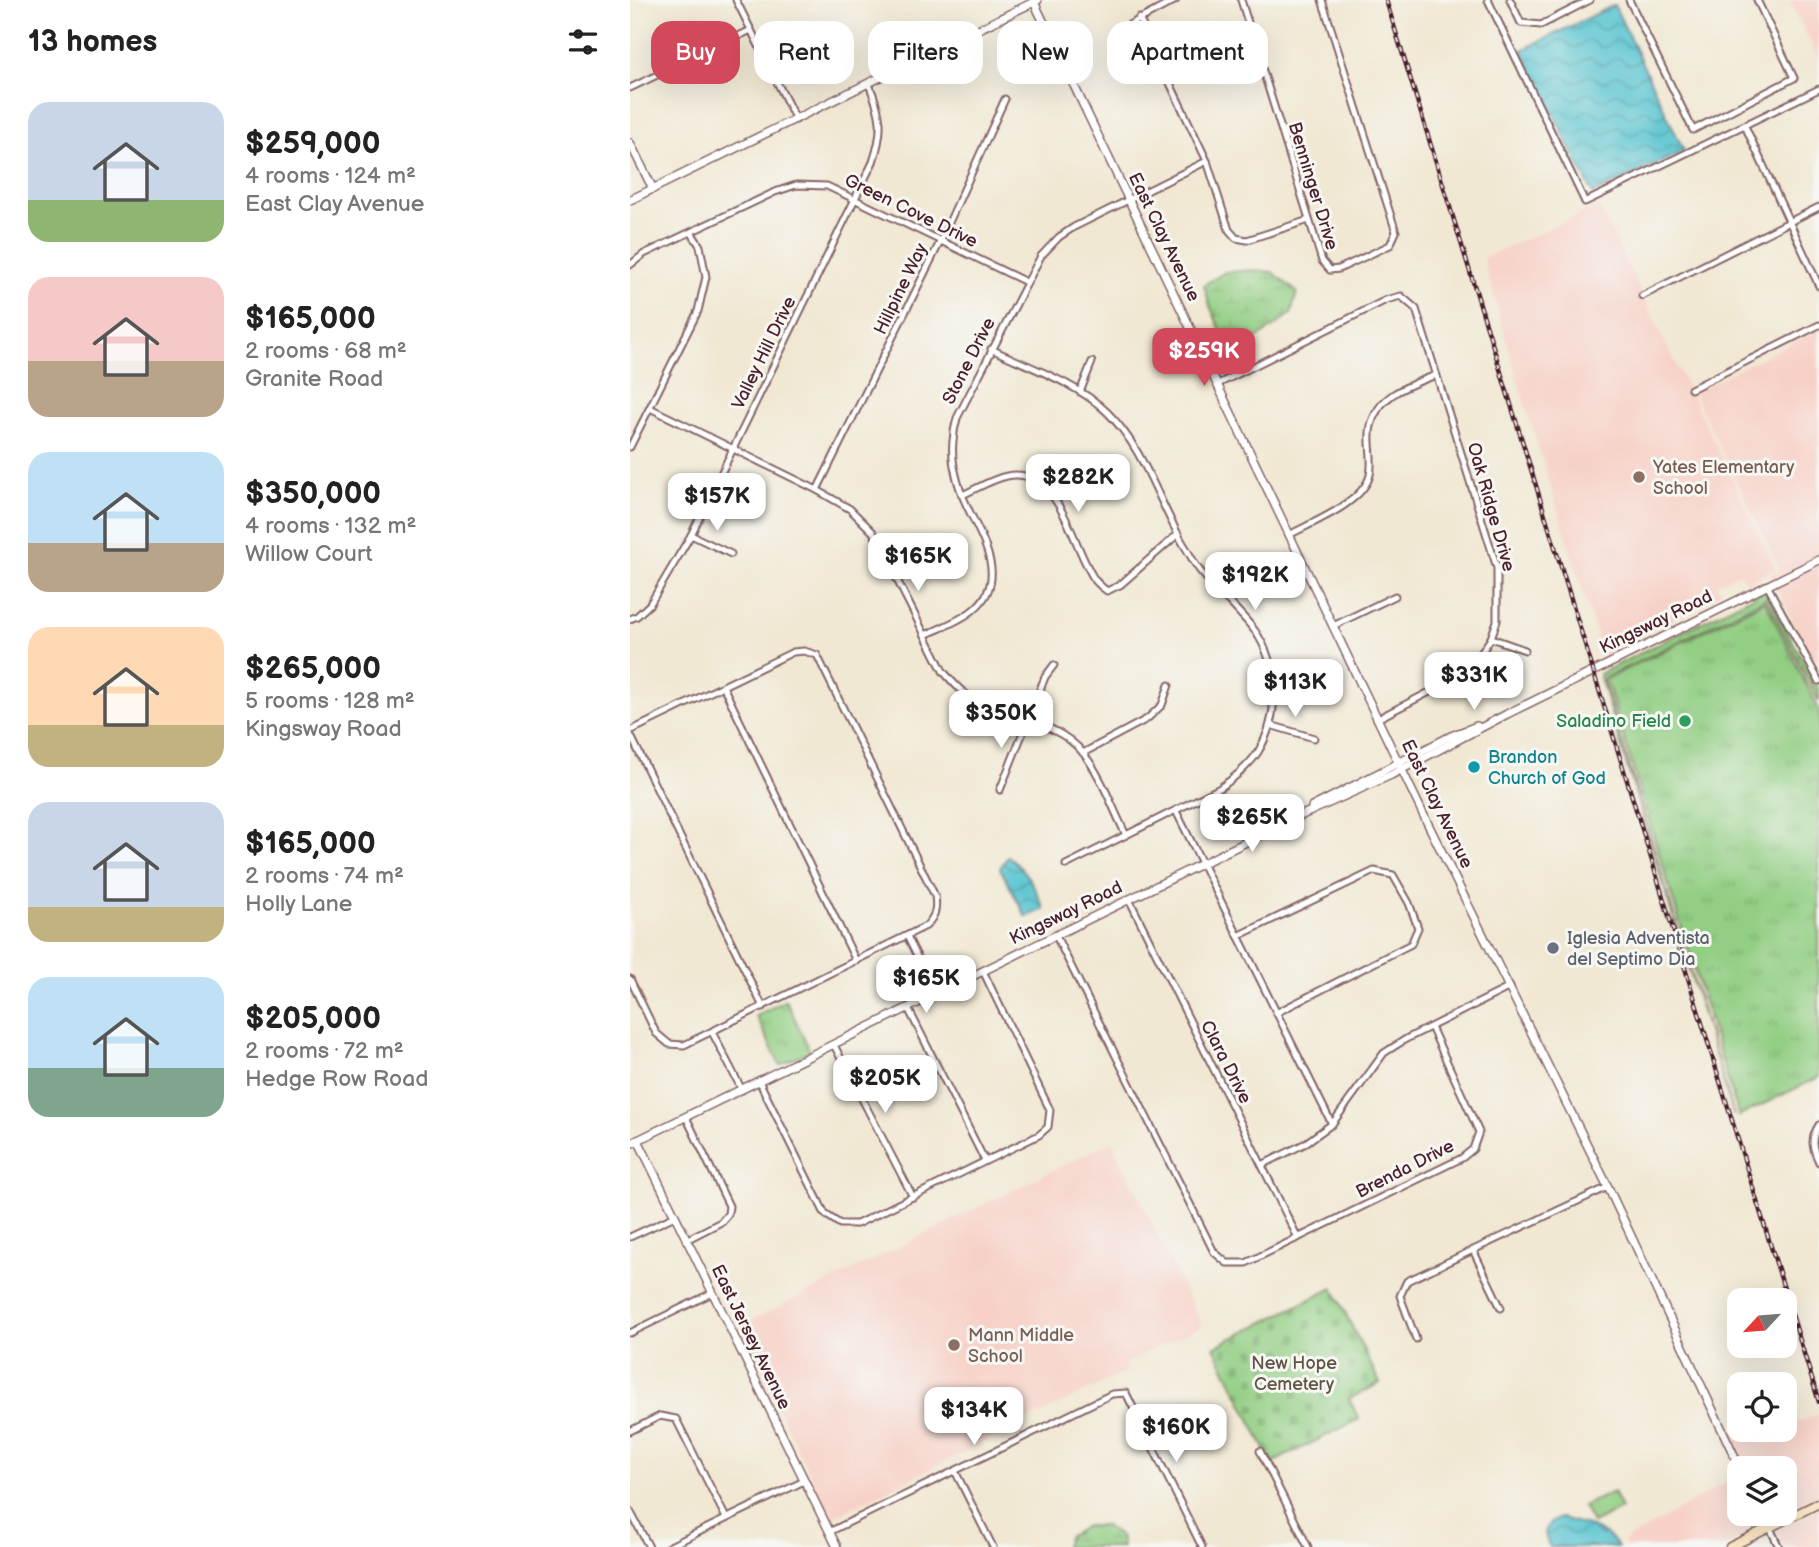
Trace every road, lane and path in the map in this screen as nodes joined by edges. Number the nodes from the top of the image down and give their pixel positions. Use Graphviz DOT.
graph roads {
  1 [pos="736,0"];
  2 [pos="1176,0"];
  3 [pos="1241,0"];
  4 [pos="1322,0"];
  5 [pos="1488,0"];
  6 [pos="1510,0"];
  7 [pos="1590,0"];
  8 [pos="1629,0"];
  9 [pos="1757,0"];
  10 [pos="1035,1"];
  11 [pos="1139,18"];
  12 [pos="1134,21"];
  13 [pos="983,27"];
  14 [pos="751,30"];
  15 [pos="869,84"];
  16 [pos="630,88"];
  17 [pos="1819,89"];
  18 [pos="1005,99"];
  19 [pos="796,120"];
  20 [pos="1745,126"];
  21 [pos="630,143"];
  22 [pos="1207,161"];
  23 [pos="653,189"];
  24 [pos="854,198"];
  25 [pos="1129,199"];
  26 [pos="630,200"];
  27 [pos="1819,207"];
  28 [pos="1309,220"];
  29 [pos="1789,221"];
  30 [pos="691,232"];
  31 [pos="941,240"];
  32 [pos="630,265"];
  33 [pos="1026,282"];
  34 [pos="1819,286"];
  35 [pos="1642,296"];
  36 [pos="1819,325"];
  37 [pos="991,349"];
  38 [pos="1092,362"];
  39 [pos="1436,375"];
  40 [pos="1218,384"];
  41 [pos="1692,389"];
  42 [pos="1080,392"];
  43 [pos="650,408"];
  44 [pos="630,447"];
  45 [pos="733,450"];
  46 [pos="817,490"];
  47 [pos="962,495"];
  48 [pos="1178,534"];
  49 [pos="691,535"];
  50 [pos="1289,535"];
  51 [pos="731,554"];
  52 [pos="1819,560"];
  53 [pos="1767,585"];
  54 [pos="1395,596"];
  55 [pos="630,620"];
  56 [pos="1333,626"];
  57 [pos="925,635"];
  58 [pos="1491,638"];
  59 [pos="1525,650"];
  60 [pos="1054,665"];
  61 [pos="1819,681"];
  62 [pos="1169,685"];
  63 [pos="723,686"];
  64 [pos="1377,719"];
  65 [pos="1028,720"];
  66 [pos="1269,725"];
  67 [pos="630,733"];
  68 [pos="1314,738"];
  69 [pos="1083,753"];
  70 [pos="1400,766"];
  71 [pos="1000,790"];
  72 [pos="1176,811"];
  73 [pos="1126,835"];
  74 [pos="1202,863"];
  75 [pos="1066,865"];
  76 [pos="1129,900"];
  77 [pos="907,936"];
  78 [pos="1056,936"];
  79 [pos="1238,936"];
  80 [pos="856,961"];
  81 [pos="983,971"];
  82 [pos="630,979"];
  83 [pos="1510,987"];
  84 [pos="936,995"];
  85 [pos="763,1007"];
  86 [pos="908,1008"];
  87 [pos="1278,1012"];
  88 [pos="1431,1027"];
  89 [pos="712,1032"];
  90 [pos="834,1045"];
  91 [pos="760,1081"];
  92 [pos="741,1090"];
  93 [pos="686,1117"];
  94 [pos="1332,1124"];
  95 [pos="1819,1125"];
  96 [pos="634,1142"];
  97 [pos="985,1161"];
  98 [pos="1819,1162"];
  99 [pos="1262,1165"];
  100 [pos="1608,1187"];
  101 [pos="913,1196"];
  102 [pos="675,1216"];
  103 [pos="630,1237"];
  104 [pos="1298,1238"];
  105 [pos="686,1240"];
  106 [pos="1473,1250"];
  107 [pos="712,1293"];
  108 [pos="1501,1308"];
  109 [pos="630,1333"];
  110 [pos="1416,1339"];
  111 [pos="630,1432"];
  112 [pos="1260,1451"];
  113 [pos="1734,1456"];
  114 [pos="955,1471"];
  115 [pos="804,1481"];
  116 [pos="1819,1503"];
  117 [pos="630,1511"];
  118 [pos="726,1518"];
  119 [pos="1770,1528"];
  120 [pos="829,1532"];
  121 [pos="649,1547"];
  122 [pos="668,1547"];
  123 [pos="836,1547"];
  124 [pos="993,1547"];
  125 [pos="1202,1547"];
  126 [pos="1308,1547"];
  127 [pos="1730,1547"];
  128 [pos="1779,1547"];
  1 -- 14 [label="street"];
  2 -- 11 [label="street"];
  3 -- 28 [label="street, Benninger Drive"];
  4 -- 28 [label="street, Benninger Drive"];
  5 -- 20 [label="street"];
  6 -- 7 [label="street"];
  8 -- 9 [label="street"];
  10 -- 13 [label="street"];
  10 -- 25 [label="street, East Clay Avenue"];
  11 -- 12 [label="street"];
  11 -- 22 [label="street"];
  14 -- 16 [label="street"];
  14 -- 19 [label="street"];
  15 -- 19 [label="street"];
  15 -- 24 [label="street, Valley Hill Drive"];
  17 -- 20 [label="street"];
  18 -- 31 [label="street, Hillpine Way"];
  19 -- 23 [label="street"];
  20 -- 29 [label="street"];
  21 -- 23 [label="street"];
  22 -- 25 [label="street, Stone Drive"];
  22 -- 28 [label="street"];
  23 -- 26 [label="street"];
  24 -- 30 [label="street, Green Cove Drive"];
  24 -- 31 [label="street, Green Cove Drive"];
  24 -- 45 [label="street, Valley Hill Drive"];
  25 -- 33 [label="street, Stone Drive"];
  25 -- 40 [label="street, East Clay Avenue"];
  27 -- 29 [label="street"];
  29 -- 34 [label="street"];
  29 -- 35 [label="street"];
  30 -- 32 [label="street, Green Cove Drive"];
  30 -- 43 [label="street"];
  31 -- 33 [label="street, Green Cove Drive"];
  31 -- 46 [label="street, Hillpine Way"];
  33 -- 37 [label="street, Stone Drive"];
  36 -- 41 [label="street"];
  37 -- 42 [label="street"];
  37 -- 47 [label="street, Stone Drive"];
  38 -- 42 [label="street"];
  39 -- 40 [label="street, Oak Ridge Drive"];
  39 -- 50 [label="street"];
  39 -- 58 [label="street, Oak Ridge Drive"];
  40 -- 50 [label="street, East Clay Avenue"];
  42 -- 48 [label="street"];
  43 -- 44 [label="street"];
  43 -- 45 [label="street"];
  45 -- 46 [label="street"];
  45 -- 49 [label="street, Valley Hill Drive"];
  46 -- 57 [label="street"];
  47 -- 48 [label="street"];
  47 -- 57 [label="street, Stone Drive"];
  48 -- 66 [label="street"];
  49 -- 51 [label="street"];
  49 -- 55 [label="street, Valley Hill Drive"];
  50 -- 56 [label="street, East Clay Avenue"];
  52 -- 53 [label="street, Kingsway Road"];
  53 -- 61 [label="street"];
  53 -- 70 [label="street, Kingsway Road"];
  54 -- 56 [label="street"];
  56 -- 64 [label="street, East Clay Avenue"];
  57 -- 65 [label="street"];
  58 -- 59 [label="street"];
  58 -- 64 [label="street, Oak Ridge Drive"];
  60 -- 65 [label="street"];
  62 -- 69 [label="street"];
  63 -- 67 [label="street"];
  63 -- 77 [label="street"];
  63 -- 80 [label="street"];
  64 -- 70 [label="street, East Clay Avenue"];
  65 -- 69 [label="street"];
  65 -- 71 [label="street"];
  66 -- 68 [label="street"];
  66 -- 72 [label="street"];
  67 -- 85 [label="street"];
  69 -- 73 [label="street"];
  70 -- 74 [label="street, Kingsway Road"];
  70 -- 83 [label="street, East Clay Avenue"];
  72 -- 73 [label="street"];
  72 -- 74 [label="street"];
  73 -- 75 [label="street"];
  74 -- 76 [label="street, Kingsway Road"];
  74 -- 79 [label="street"];
  76 -- 78 [label="street, Kingsway Road"];
  76 -- 99 [label="street, Clara Drive"];
  77 -- 80 [label="street"];
  77 -- 84 [label="street"];
  78 -- 81 [label="street, Kingsway Road"];
  78 -- 104 [label="street, Brenda Drive"];
  79 -- 87 [label="street"];
  79 -- 87 [label="street"];
  80 -- 85 [label="street"];
  81 -- 84 [label="street, Kingsway Road"];
  81 -- 97 [label="street"];
  82 -- 89 [label="street"];
  83 -- 88 [label="street"];
  83 -- 100 [label="street, East Clay Avenue"];
  84 -- 86 [label="street, Kingsway Road"];
  85 -- 89 [label="street"];
  86 -- 90 [label="street, Kingsway Road"];
  86 -- 97 [label="street"];
  87 -- 94 [label="street"];
  88 -- 94 [label="street"];
  88 -- 104 [label="street, Brenda Drive"];
  89 -- 92 [label="street"];
  90 -- 91 [label="street, Kingsway Road"];
  90 -- 101 [label="street"];
  91 -- 92 [label="street, Kingsway Road"];
  91 -- 101 [label="street"];
  92 -- 93 [label="street, Kingsway Road"];
  93 -- 96 [label="street, Kingsway Road"];
  93 -- 105 [label="street"];
  94 -- 99 [label="street"];
  95 -- 98 [label="street"];
  96 -- 102 [label="street, East Jersey Avenue"];
  97 -- 101 [label="street"];
  99 -- 104 [label="street, Clara Drive"];
  100 -- 106 [label="street"];
  100 -- 113 [label="street, East Clay Avenue"];
  102 -- 103 [label="street"];
  102 -- 105 [label="street, East Jersey Avenue"];
  105 -- 107 [label="street, East Jersey Avenue"];
  106 -- 108 [label="street"];
  106 -- 110 [label="street"];
  107 -- 109 [label="street"];
  107 -- 115 [label="street, East Jersey Avenue"];
  111 -- 118 [label="street"];
  112 -- 126 [label="street"];
  114 -- 120 [label="street"];
  114 -- 124 [label="street"];
  114 -- 125 [label="street"];
  115 -- 118 [label="street"];
  115 -- 120 [label="street, East Jersey Avenue"];
  116 -- 119 [label="main road"];
  117 -- 121 [label="street"];
  118 -- 122 [label="street"];
  119 -- 127 [label="main road"];
  119 -- 128 [label="street"];
  120 -- 123 [label="street, East Jersey Avenue"];
}
